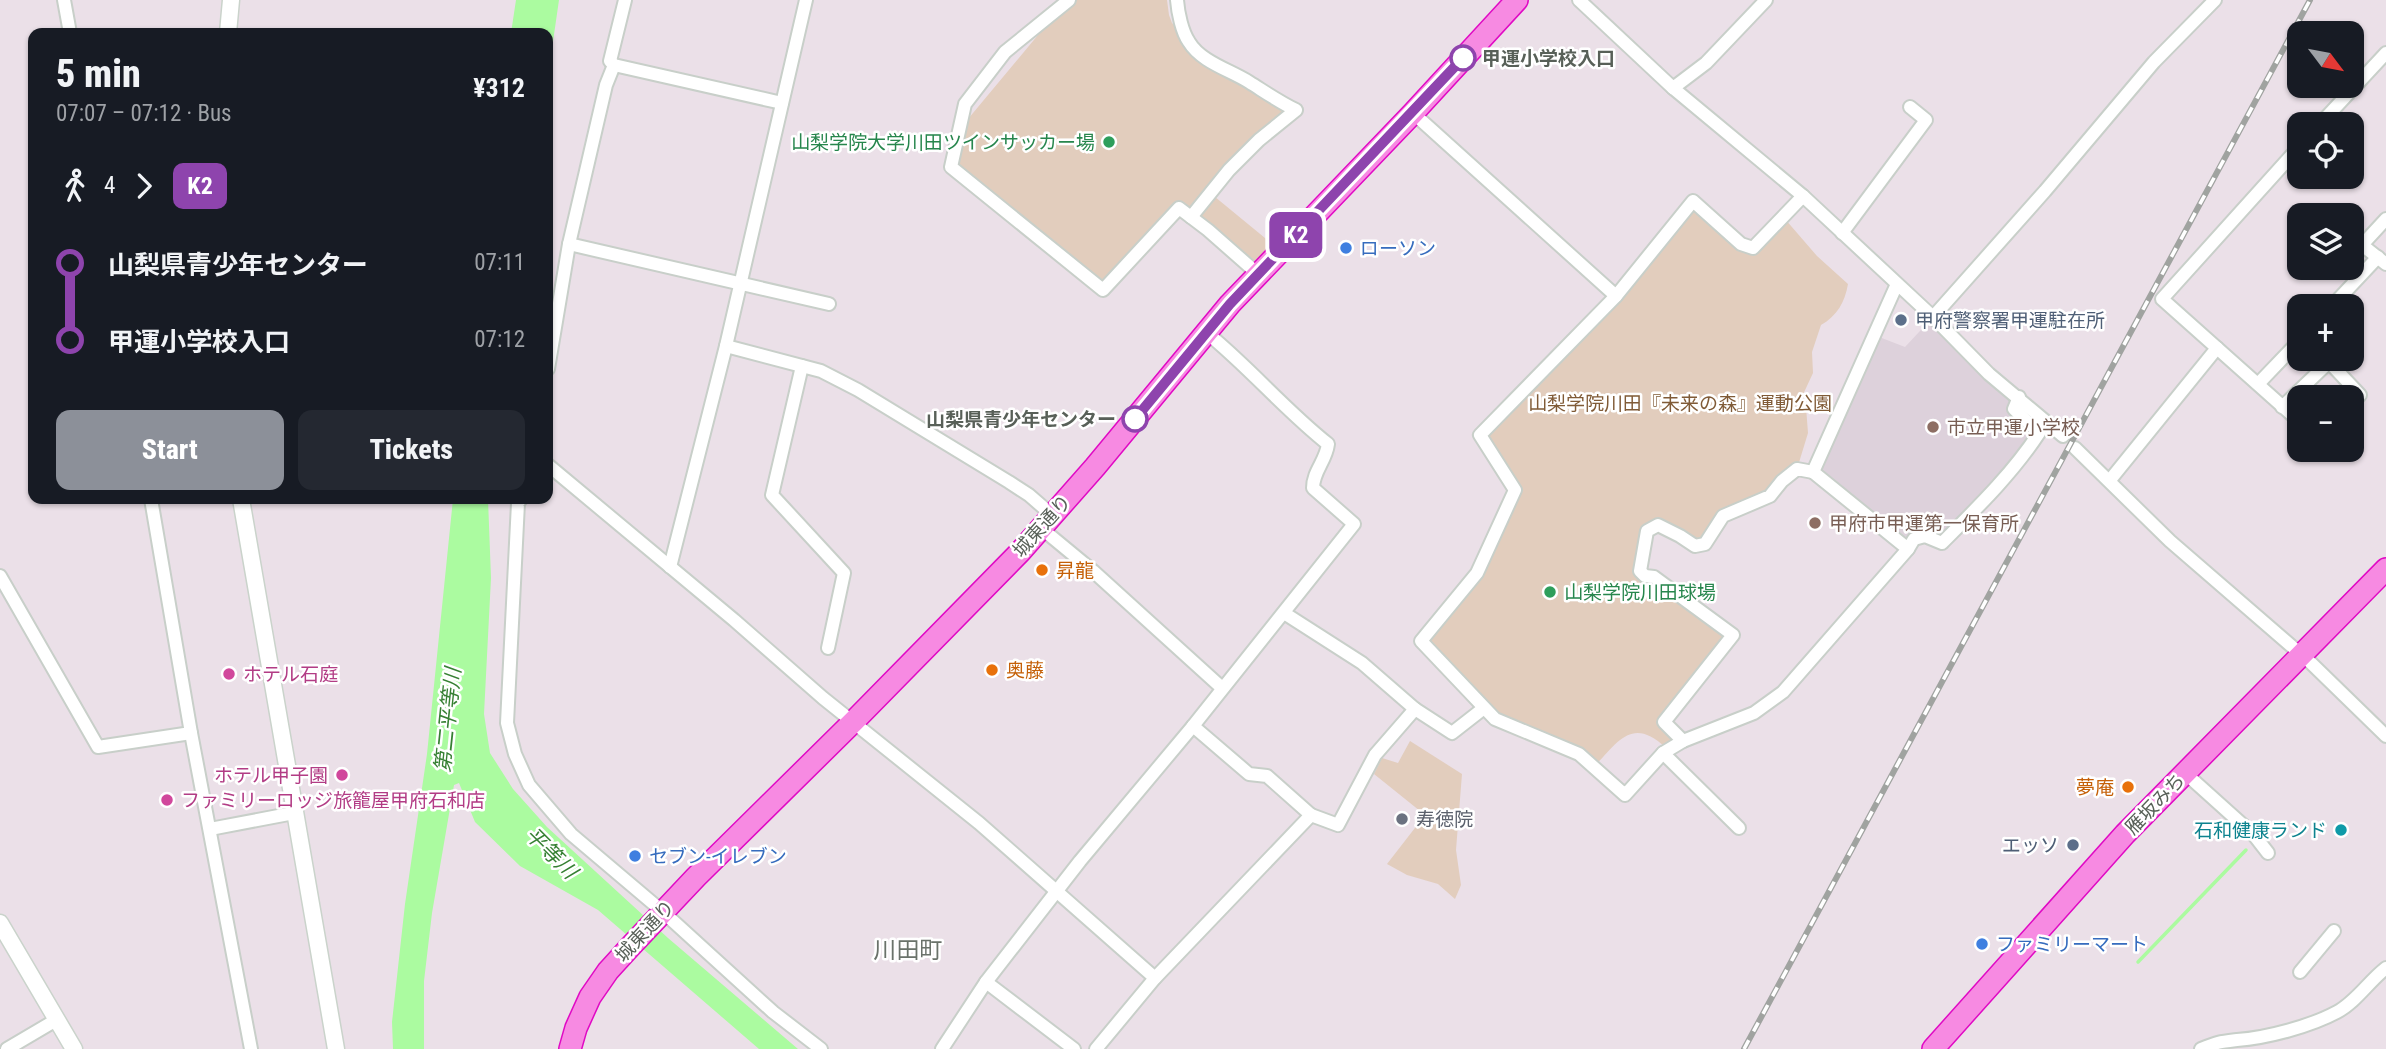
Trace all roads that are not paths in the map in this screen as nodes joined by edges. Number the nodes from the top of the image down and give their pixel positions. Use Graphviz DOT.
graph roads {
  1 [pos="64,0"];
  2 [pos="231,0"];
  3 [pos="625,0"];
  4 [pos="806,0"];
  5 [pos="1069,0"];
  6 [pos="1177,0"];
  7 [pos="1517,0"];
  8 [pos="1579,0"];
  9 [pos="1766,0"];
  10 [pos="2215,0"];
  11 [pos="69,28"];
  12 [pos="228,28"];
  13 [pos="2386,53"];
  14 [pos="614,65"];
  15 [pos="1674,88"];
  16 [pos="782,103"];
  17 [pos="1910,107"];
  18 [pos="2331,112"];
  19 [pos="1413,113"];
  20 [pos="2287,160"];
  21 [pos="1803,196"];
  22 [pos="1191,217"];
  23 [pos="2386,219"];
  24 [pos="1842,233"];
  25 [pos="569,244"];
  26 [pos="2382,260"];
  27 [pos="1258,274"];
  28 [pos="741,284"];
  29 [pos="1896,284"];
  30 [pos="2345,294"];
  31 [pos="1616,296"];
  32 [pos="829,304"];
  33 [pos="1933,317"];
  34 [pos="1207,333"];
  35 [pos="553,339"];
  36 [pos="726,346"];
  37 [pos="2217,348"];
  38 [pos="2287,354"];
  39 [pos="802,366"];
  40 [pos="2258,384"];
  41 [pos="2305,385"];
  42 [pos="2351,385"];
  43 [pos="2019,397"];
  44 [pos="2287,403"];
  45 [pos="2283,407"];
  46 [pos="2287,411"];
  47 [pos="2063,436"];
  48 [pos="2075,447"];
  49 [pos="553,469"];
  50 [pos="1813,472"];
  51 [pos="2110,480"];
  52 [pos="152,504"];
  53 [pos="242,504"];
  54 [pos="520,504"];
  55 [pos="1046,522"];
  56 [pos="1908,549"];
  57 [pos="670,567"];
  58 [pos="2386,569"];
  59 [pos="0,576"];
  60 [pos="4,592"];
  61 [pos="1284,612"];
  62 [pos="828,648"];
  63 [pos="2301,656"];
  64 [pos="1222,688"];
  65 [pos="1484,708"];
  66 [pos="1415,709"];
  67 [pos="854,721"];
  68 [pos="1193,726"];
  69 [pos="191,733"];
  70 [pos="2386,736"];
  71 [pos="1683,741"];
  72 [pos="1663,753"];
  73 [pos="2185,773"];
  74 [pos="295,813"];
  75 [pos="1311,815"];
  76 [pos="1739,828"];
  77 [pos="210,829"];
  78 [pos="2268,853"];
  79 [pos="1057,892"];
  80 [pos="660,913"];
  81 [pos="0,923"];
  82 [pos="2334,931"];
  83 [pos="2386,968"];
  84 [pos="2300,972"];
  85 [pos="1155,978"];
  86 [pos="986,982"];
  87 [pos="57,1020"];
  88 [pos="7,1049"];
  89 [pos="74,1049"];
  90 [pos="251,1049"];
  91 [pos="336,1049"];
  92 [pos="570,1049"];
  93 [pos="821,1049"];
  94 [pos="942,1049"];
  95 [pos="1074,1049"];
  96 [pos="1096,1049"];
  97 [pos="1933,1049"];
  98 [pos="2201,1049"];
  1 -- 11 [label="street"];
  2 -- 12 [label="street"];
  3 -- 14 [label="street"];
  4 -- 16 [label="street"];
  5 -- 22 [label="street"];
  6 -- 22 [label="street"];
  7 -- 19 [label="highway, 城東通り"];
  8 -- 15 [label="street"];
  9 -- 15 [label="street"];
  10 -- 33 [label="street"];
  13 -- 18 [label="street"];
  14 -- 16 [label="street"];
  14 -- 25 [label="street"];
  15 -- 21 [label="street"];
  16 -- 28 [label="street"];
  17 -- 24 [label="street"];
  19 -- 27 [label="highway, 城東通り"];
  19 -- 31 [label="street"];
  20 -- 37 [label="street"];
  21 -- 24 [label="street"];
  21 -- 31 [label="street"];
  22 -- 27 [label="street"];
  23 -- 26 [label="street"];
  24 -- 29 [label="street"];
  25 -- 28 [label="street"];
  25 -- 35 [label="street"];
  26 -- 30 [label="street"];
  27 -- 34 [label="highway, 城東通り"];
  28 -- 32 [label="street"];
  28 -- 36 [label="street"];
  29 -- 33 [label="street"];
  29 -- 50 [label="street"];
  31 -- 65 [label="street"];
  33 -- 43 [label="street"];
  34 -- 55 [label="highway, 城東通り"];
  34 -- 61 [label="street"];
  36 -- 39 [label="street"];
  36 -- 57 [label="street"];
  37 -- 40 [label="street"];
  37 -- 51 [label="street"];
  38 -- 40 [label="street"];
  39 -- 55 [label="street"];
  39 -- 62 [label="street"];
  40 -- 45 [label="street"];
  41 -- 42 [label="street"];
  43 -- 47 [label="street"];
  43 -- 56 [label="street"];
  44 -- 45 [label="street"];
  45 -- 46 [label="street"];
  48 -- 51 [label="street"];
  49 -- 57 [label="street"];
  50 -- 56 [label="street"];
  50 -- 71 [label="street"];
  51 -- 63 [label="street"];
  52 -- 69 [label="street"];
  53 -- 74 [label="street"];
  54 -- 80 [label="street"];
  55 -- 64 [label="street"];
  55 -- 67 [label="highway, 城東通り"];
  56 -- 71 [label="street"];
  57 -- 67 [label="street"];
  58 -- 63 [label="highway, 雁坂みち"];
  59 -- 60 [label="street"];
  60 -- 69 [label="street"];
  61 -- 64 [label="street"];
  61 -- 66 [label="street"];
  63 -- 70 [label="street"];
  63 -- 73 [label="highway, 雁坂みち"];
  64 -- 68 [label="street"];
  65 -- 66 [label="street"];
  65 -- 72 [label="street"];
  66 -- 75 [label="street"];
  67 -- 79 [label="street"];
  67 -- 80 [label="highway, 城東通り"];
  68 -- 75 [label="street"];
  68 -- 79 [label="street"];
  69 -- 77 [label="street"];
  71 -- 72 [label="street"];
  72 -- 76 [label="street"];
  73 -- 78 [label="street"];
  73 -- 97 [label="highway, 雁坂みち"];
  74 -- 77 [label="street"];
  74 -- 91 [label="street"];
  75 -- 85 [label="street"];
  77 -- 90 [label="street"];
  79 -- 85 [label="street"];
  79 -- 86 [label="street"];
  80 -- 92 [label="highway, 城東通り"];
  80 -- 93 [label="street"];
  81 -- 87 [label="street"];
  82 -- 84 [label="street"];
  83 -- 98 [label="street"];
  85 -- 96 [label="street"];
  86 -- 94 [label="street"];
  86 -- 95 [label="street"];
  87 -- 88 [label="street"];
  87 -- 89 [label="street"];
}
